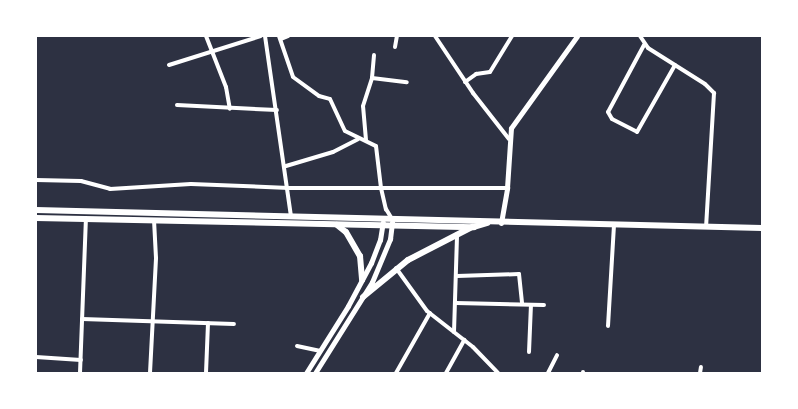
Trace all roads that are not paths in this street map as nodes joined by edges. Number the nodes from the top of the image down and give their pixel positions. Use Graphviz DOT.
graph roads {
  1 [pos="206,36"];
  2 [pos="261,36"];
  3 [pos="264,36"];
  4 [pos="288,36"];
  5 [pos="397,36"];
  6 [pos="435,36"];
  7 [pos="512,36"];
  8 [pos="577,36"];
  9 [pos="640,36"];
  10 [pos="280,37"];
  11 [pos="644,45"];
  12 [pos="395,47"];
  13 [pos="212,51"];
  14 [pos="374,55"];
  15 [pos="169,65"];
  16 [pos="675,65"];
  17 [pos="372,78"];
  18 [pos="407,82"];
  19 [pos="465,82"];
  20 [pos="177,105"];
  21 [pos="230,109"];
  22 [pos="277,110"];
  23 [pos="358,139"];
  24 [pos="508,139"];
  25 [pos="366,140"];
  26 [pos="286,166"];
  27 [pos="36,180"];
  28 [pos="289,188"];
  29 [pos="381,188"];
  30 [pos="507,188"];
  31 [pos="386,209"];
  32 [pos="36,210"];
  33 [pos="291,216"];
  34 [pos="36,218"];
  35 [pos="86,219"];
  36 [pos="154,222"];
  37 [pos="383,222"];
  38 [pos="392,222"];
  39 [pos="491,222"];
  40 [pos="501,223"];
  41 [pos="337,225"];
  42 [pos="614,225"];
  43 [pos="474,226"];
  44 [pos="706,226"];
  45 [pos="762,228"];
  46 [pos="457,234"];
  47 [pos="396,268"];
  48 [pos="457,276"];
  49 [pos="362,280"];
  50 [pos="363,297"];
  51 [pos="456,303"];
  52 [pos="522,304"];
  53 [pos="531,305"];
  54 [pos="544,305"];
  55 [pos="348,306"];
  56 [pos="355,310"];
  57 [pos="430,314"];
  58 [pos="82,319"];
  59 [pos="152,322"];
  60 [pos="208,323"];
  61 [pos="234,324"];
  62 [pos="608,326"];
  63 [pos="454,332"];
  64 [pos="464,340"];
  65 [pos="297,346"];
  66 [pos="320,351"];
  67 [pos="529,352"];
  68 [pos="557,355"];
  69 [pos="36,357"];
  70 [pos="81,360"];
  71 [pos="701,367"];
  72 [pos="80,373"];
  73 [pos="150,373"];
  74 [pos="206,373"];
  75 [pos="306,373"];
  76 [pos="315,373"];
  77 [pos="396,373"];
  78 [pos="446,373"];
  79 [pos="498,373"];
  80 [pos="548,373"];
  81 [pos="700,373"];
  1 -- 13 [label="street"];
  2 -- 13 [label="street"];
  3 -- 22 [label="street"];
  4 -- 10 [label="street"];
  5 -- 12 [label="street"];
  6 -- 19 [label="street"];
  7 -- 19 [label="street"];
  8 -- 24 [label="street"];
  9 -- 11 [label="street"];
  10 -- 23 [label="street"];
  11 -- 16 [label="street"];
  11 -- 16 [label="street"];
  13 -- 15 [label="street"];
  13 -- 21 [label="street"];
  14 -- 17 [label="street"];
  16 -- 44 [label="street"];
  17 -- 18 [label="street"];
  17 -- 25 [label="street"];
  19 -- 24 [label="street"];
  20 -- 21 [label="street"];
  21 -- 22 [label="street"];
  22 -- 26 [label="street"];
  23 -- 25 [label="street"];
  23 -- 26 [label="street"];
  24 -- 30 [label="street"];
  25 -- 29 [label="street"];
  26 -- 28 [label="street"];
  27 -- 28 [label="street"];
  28 -- 29 [label="street"];
  28 -- 33 [label="street"];
  29 -- 30 [label="street"];
  29 -- 31 [label="street"];
  30 -- 40 [label="street"];
  31 -- 37 [label="street"];
  31 -- 38 [label="street"];
  32 -- 33 [label="main road"];
  33 -- 37 [label="main road"];
  34 -- 35 [label="main road"];
  35 -- 36 [label="main road"];
  35 -- 58 [label="street"];
  36 -- 41 [label="main road"];
  36 -- 59 [label="street"];
  37 -- 38 [label="main road"];
  37 -- 41 [label="main road"];
  37 -- 49 [label="street"];
  38 -- 39 [label="main road"];
  38 -- 43 [label="main road"];
  38 -- 50 [label="street"];
  39 -- 40 [label="main road"];
  39 -- 43 [label="main road"];
  40 -- 42 [label="main road"];
  41 -- 49 [label="main road"];
  42 -- 44 [label="main road"];
  42 -- 62 [label="street"];
  43 -- 46 [label="main road"];
  44 -- 45 [label="main road"];
  46 -- 47 [label="main road"];
  46 -- 48 [label="street"];
  47 -- 50 [label="main road"];
  47 -- 57 [label="street"];
  48 -- 51 [label="street"];
  48 -- 52 [label="street"];
  49 -- 55 [label="street"];
  50 -- 56 [label="street"];
  51 -- 52 [label="street"];
  51 -- 63 [label="street"];
  52 -- 53 [label="street"];
  53 -- 54 [label="street"];
  53 -- 67 [label="street"];
  55 -- 56 [label="street"];
  55 -- 66 [label="street"];
  56 -- 76 [label="street"];
  57 -- 63 [label="street"];
  57 -- 77 [label="street"];
  58 -- 59 [label="street"];
  58 -- 70 [label="street"];
  59 -- 60 [label="street"];
  59 -- 73 [label="street"];
  60 -- 61 [label="street"];
  60 -- 74 [label="street"];
  63 -- 64 [label="street"];
  64 -- 78 [label="street"];
  64 -- 79 [label="street"];
  65 -- 66 [label="street"];
  66 -- 75 [label="street"];
  68 -- 80 [label="street"];
  69 -- 70 [label="street"];
  70 -- 72 [label="street"];
  71 -- 81 [label="street"];
}
